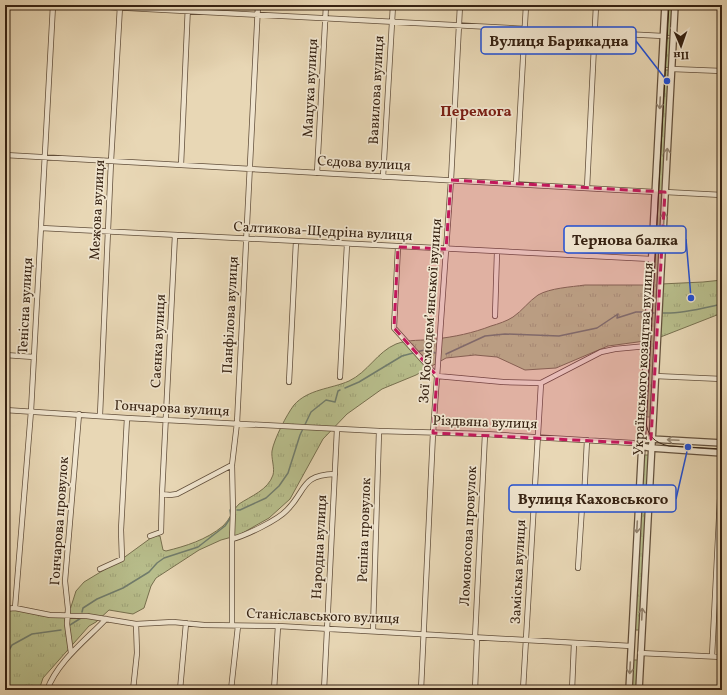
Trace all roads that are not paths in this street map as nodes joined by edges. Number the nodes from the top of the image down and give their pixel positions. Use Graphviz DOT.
graph roads {
  1 [pos="53,5"];
  2 [pos="71,5"];
  3 [pos="188,5"];
  4 [pos="258,5"];
  5 [pos="326,5"];
  6 [pos="393,5"];
  7 [pos="460,5"];
  8 [pos="526,5"];
  9 [pos="596,5"];
  10 [pos="665,5"];
  11 [pos="675,5"];
  12 [pos="120,6"];
  13 [pos="188,11"];
  14 [pos="258,15"];
  15 [pos="326,18"];
  16 [pos="392,22"];
  17 [pos="459,26"];
  18 [pos="525,29"];
  19 [pos="595,33"];
  20 [pos="663,36"];
  21 [pos="662,68"];
  22 [pos="672,69"];
  23 [pos="722,71"];
  24 [pos="5,155"];
  25 [pos="45,158"];
  26 [pos="111,161"];
  27 [pos="181,165"];
  28 [pos="249,169"];
  29 [pos="317,173"];
  30 [pos="383,177"];
  31 [pos="451,180"];
  32 [pos="516,184"];
  33 [pos="588,188"];
  34 [pos="655,192"];
  35 [pos="665,192"];
  36 [pos="722,195"];
  37 [pos="41,228"];
  38 [pos="108,231"];
  39 [pos="175,235"];
  40 [pos="245,239"];
  41 [pos="296,241"];
  42 [pos="347,244"];
  43 [pos="398,246"];
  44 [pos="446,249"];
  45 [pos="497,252"];
  46 [pos="651,259"];
  47 [pos="495,316"];
  48 [pos="646,346"];
  49 [pos="5,355"];
  50 [pos="34,357"];
  51 [pos="437,376"];
  52 [pos="655,376"];
  53 [pos="340,377"];
  54 [pos="722,379"];
  55 [pos="289,382"];
  56 [pos="541,383"];
  57 [pos="5,410"];
  58 [pos="31,411"];
  59 [pos="80,414"];
  60 [pos="100,415"];
  61 [pos="128,418"];
  62 [pos="166,420"];
  63 [pos="237,423"];
  64 [pos="337,429"];
  65 [pos="379,431"];
  66 [pos="433,433"];
  67 [pos="485,434"];
  68 [pos="537,437"];
  69 [pos="651,439"];
  70 [pos="587,440"];
  71 [pos="641,443"];
  72 [pos="722,443"];
  73 [pos="651,448"];
  74 [pos="722,452"];
  75 [pos="722,459"];
  76 [pos="232,465"];
  77 [pos="335,474"];
  78 [pos="162,494"];
  79 [pos="150,536"];
  80 [pos="232,539"];
  81 [pos="578,568"];
  82 [pos="100,569"];
  83 [pos="15,608"];
  84 [pos="5,609"];
  85 [pos="68,615"];
  86 [pos="106,619"];
  87 [pos="186,623"];
  88 [pos="136,624"];
  89 [pos="232,625"];
  90 [pos="238,626"];
  91 [pos="278,626"];
  92 [pos="327,628"];
  93 [pos="373,630"];
  94 [pos="424,634"];
  95 [pos="476,638"];
  96 [pos="526,640"];
  97 [pos="574,643"];
  98 [pos="631,646"];
  99 [pos="641,646"];
  100 [pos="630,652"];
  101 [pos="640,653"];
  102 [pos="71,654"];
  103 [pos="712,656"];
  104 [pos="722,657"];
  105 [pos="47,690"];
  106 [pos="133,690"];
  107 [pos="180,690"];
  108 [pos="231,690"];
  109 [pos="274,690"];
  110 [pos="324,690"];
  111 [pos="421,690"];
  112 [pos="475,690"];
  113 [pos="523,690"];
  114 [pos="572,690"];
  115 [pos="628,690"];
  116 [pos="639,690"];
  1 -- 25 [label="street, Тенісна вулиця"];
  2 -- 12 [label="street"];
  3 -- 13 [label="street"];
  4 -- 14 [label="street, Панфілова вулиця"];
  5 -- 15 [label="street, Мацука вулиця"];
  6 -- 16 [label="street, Вавилова вулиця"];
  7 -- 17 [label="street, Зої Космодем’янської вулиця"];
  8 -- 18 [label="street"];
  9 -- 19 [label="street"];
  10 -- 20 [label="street, Українського козацтва вулиця"];
  11 -- 22 [label="street, Українського козацтва вулиця"];
  12 -- 13 [label="street"];
  12 -- 26 [label="street, Межова вулиця"];
  13 -- 14 [label="street"];
  13 -- 27 [label="street"];
  14 -- 15 [label="street"];
  14 -- 28 [label="street, Панфілова вулиця"];
  15 -- 16 [label="street"];
  15 -- 29 [label="street, Мацука вулиця"];
  16 -- 17 [label="street"];
  16 -- 30 [label="street, Вавилова вулиця"];
  17 -- 18 [label="street"];
  17 -- 31 [label="street, Зої Космодем’янської вулиця"];
  18 -- 19 [label="street"];
  18 -- 32 [label="street"];
  19 -- 20 [label="street"];
  19 -- 33 [label="street"];
  20 -- 21 [label="street, Українського козацтва вулиця"];
  21 -- 22 [label="street"];
  21 -- 34 [label="street, Українського козацтва вулиця, one-way"];
  22 -- 23 [label="street"];
  35 -- 22 [label="street, Українського козацтва вулиця, one-way"];
  24 -- 25 [label="street, Сєдова вулиця"];
  25 -- 26 [label="street, Сєдова вулиця"];
  25 -- 37 [label="street, Тенісна вулиця"];
  26 -- 27 [label="street, Сєдова вулиця"];
  26 -- 38 [label="street, Межова вулиця"];
  27 -- 28 [label="street, Сєдова вулиця"];
  28 -- 29 [label="street, Сєдова вулиця"];
  28 -- 40 [label="street, Панфілова вулиця"];
  29 -- 30 [label="street, Сєдова вулиця"];
  30 -- 31 [label="street, Сєдова вулиця"];
  31 -- 32 [label="street, Сєдова вулиця"];
  31 -- 44 [label="street, Зої Космодем’янської вулиця"];
  32 -- 33 [label="street, Сєдова вулиця"];
  33 -- 34 [label="street, Сєдова вулиця"];
  34 -- 35 [label="street, Сєдова вулиця"];
  34 -- 46 [label="street, Українського козацтва вулиця"];
  35 -- 36 [label="street, Сєдова вулиця"];
  52 -- 35 [label="street, Українського козацтва вулиця, one-way"];
  37 -- 38 [label="street, Салтикова-Щедріна вулиця"];
  37 -- 50 [label="street, Тенісна вулиця"];
  38 -- 39 [label="street, Салтикова-Щедріна вулиця"];
  38 -- 60 [label="street, Межова вулиця"];
  39 -- 40 [label="street, Салтикова-Щедріна вулиця"];
  39 -- 62 [label="street, Саєнка вулиця"];
  40 -- 41 [label="street, Салтикова-Щедріна вулиця"];
  40 -- 63 [label="street, Панфілова вулиця"];
  41 -- 42 [label="street, Салтикова-Щедріна вулиця"];
  41 -- 55 [label="street"];
  42 -- 43 [label="street, Салтикова-Щедріна вулиця"];
  42 -- 53 [label="street"];
  43 -- 44 [label="street, Салтикова-Щедріна вулиця"];
  43 -- 51 [label="street"];
  44 -- 45 [label="street, Салтикова-Щедріна вулиця"];
  44 -- 51 [label="street, Зої Космодем’янської вулиця"];
  45 -- 46 [label="street, Салтикова-Щедріна вулиця"];
  45 -- 47 [label="street"];
  46 -- 48 [label="street, Українського козацтва вулиця"];
  48 -- 56 [label="street"];
  48 -- 71 [label="street, Українського козацтва вулиця"];
  49 -- 50 [label="street"];
  50 -- 58 [label="street, Тенісна вулиця"];
  51 -- 56 [label="street"];
  51 -- 66 [label="street, Зої Космодем’янської вулиця"];
  52 -- 54 [label="street"];
  52 -- 69 [label="street, Українського козацтва вулиця"];
  56 -- 68 [label="street, Заміська вулиця"];
  57 -- 58 [label="street, Гончарова вулиця"];
  58 -- 59 [label="street, Гончарова вулиця"];
  58 -- 83 [label="street, Тенісна вулиця"];
  59 -- 60 [label="street, Гончарова вулиця"];
  59 -- 85 [label="street, Гончарова провулок"];
  60 -- 61 [label="street, Гончарова вулиця"];
  61 -- 62 [label="street, Гончарова вулиця"];
  61 -- 82 [label="street"];
  62 -- 63 [label="street, Гончарова вулиця"];
  62 -- 78 [label="street, Саєнка вулиця"];
  63 -- 64 [label="street, Гончарова вулиця"];
  63 -- 76 [label="street, Панфілова вулиця"];
  64 -- 65 [label="street, Різдвяна вулиця"];
  64 -- 77 [label="street, Народна вулиця"];
  65 -- 66 [label="street, Різдвяна вулиця"];
  65 -- 93 [label="street, Рєпіна провулок"];
  66 -- 67 [label="street, Різдвяна вулиця"];
  66 -- 94 [label="street, Зої Космодем’янської вулиця"];
  67 -- 68 [label="street, Різдвяна вулиця"];
  67 -- 95 [label="street, Ломоносова провулок"];
  68 -- 70 [label="street, Різдвяна вулиця"];
  68 -- 96 [label="street, Заміська вулиця"];
  69 -- 71 [label="street, Різдвяна вулиця"];
  72 -- 69 [label="street, Різдвяна вулиця, one-way"];
  69 -- 73 [label="street, Українського козацтва вулиця"];
  70 -- 71 [label="street, Різдвяна вулиця"];
  70 -- 81 [label="street"];
  71 -- 73 [label="street"];
  71 -- 98 [label="street, Українського козацтва вулиця, one-way"];
  73 -- 74 [label="street"];
  99 -- 73 [label="street, Українського козацтва вулиця, one-way"];
  75 -- 103 [label="street"];
  76 -- 78 [label="street"];
  76 -- 80 [label="street, Панфілова вулиця"];
  77 -- 80 [label="street"];
  77 -- 92 [label="street, Народна вулиця"];
  78 -- 79 [label="street, Саєнка вулиця"];
  80 -- 89 [label="street, Панфілова вулиця"];
  83 -- 84 [label="street, Станіславського вулиця"];
  83 -- 85 [label="street, Станіславського вулиця"];
  85 -- 86 [label="street, Станіславського вулиця"];
  85 -- 102 [label="street, Гончарова провулок"];
  86 -- 88 [label="street, Станіславського вулиця"];
  86 -- 102 [label="street"];
  87 -- 88 [label="street, Станіславського вулиця"];
  87 -- 89 [label="street, Станіславського вулиця"];
  87 -- 107 [label="street"];
  88 -- 106 [label="street"];
  89 -- 90 [label="street, Станіславського вулиця"];
  90 -- 91 [label="street, Станіславського вулиця"];
  90 -- 108 [label="street"];
  91 -- 92 [label="street, Станіславського вулиця"];
  91 -- 109 [label="street"];
  92 -- 93 [label="street, Станіславського вулиця"];
  92 -- 110 [label="street, Народна вулиця"];
  93 -- 94 [label="street, Станіславського вулиця"];
  94 -- 95 [label="street, Станіславського вулиця"];
  94 -- 111 [label="street, Зої Космодем’янської вулиця"];
  95 -- 96 [label="street, Станіславського вулиця"];
  95 -- 112 [label="street, Ломоносова провулок"];
  96 -- 97 [label="street, Станіславського вулиця"];
  96 -- 113 [label="street, Заміська вулиця"];
  97 -- 98 [label="street, Станіславського вулиця"];
  97 -- 114 [label="street"];
  98 -- 99 [label="street, Станіславського вулиця"];
  98 -- 100 [label="street, Українського козацтва вулиця"];
  99 -- 101 [label="street, Українського козацтва вулиця"];
  100 -- 101 [label="street"];
  100 -- 115 [label="street, Українського козацтва вулиця, one-way"];
  101 -- 103 [label="street"];
  101 -- 116 [label="street, Українського козацтва вулиця"];
  102 -- 105 [label="street"];
  103 -- 104 [label="street"];
}
